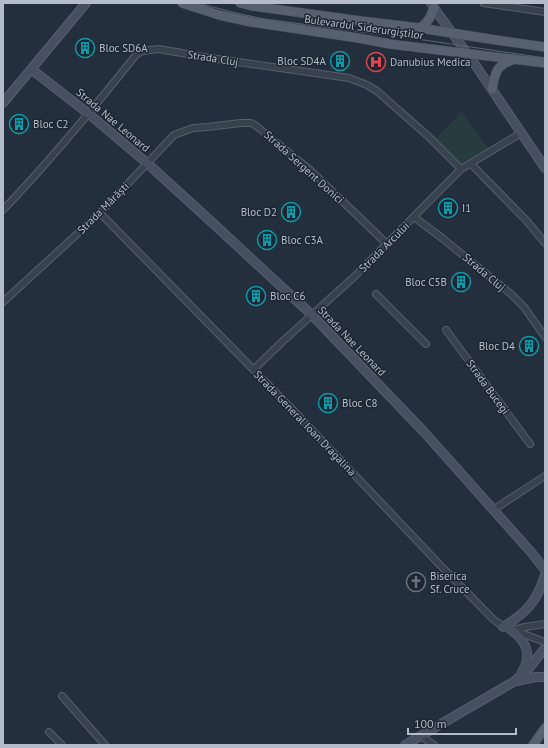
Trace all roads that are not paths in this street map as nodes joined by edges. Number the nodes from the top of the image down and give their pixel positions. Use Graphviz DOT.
graph roads {
  1 [pos="86,3"];
  2 [pos="182,3"];
  3 [pos="240,3"];
  4 [pos="484,3"];
  5 [pos="432,5"];
  6 [pos="545,12"];
  7 [pos="420,28"];
  8 [pos="452,33"];
  9 [pos="545,48"];
  10 [pos="467,53"];
  11 [pos="514,59"];
  12 [pos="545,63"];
  13 [pos="31,69"];
  14 [pos="492,89"];
  15 [pos="3,103"];
  16 [pos="89,114"];
  17 [pos="207,127"];
  18 [pos="521,133"];
  19 [pos="147,163"];
  20 [pos="471,164"];
  21 [pos="545,168"];
  22 [pos="461,169"];
  23 [pos="3,210"];
  24 [pos="100,213"];
  25 [pos="414,217"];
  26 [pos="545,243"];
  27 [pos="387,244"];
  28 [pos="376,294"];
  29 [pos="3,302"];
  30 [pos="312,315"];
  31 [pos="446,330"];
  32 [pos="545,337"];
  33 [pos="426,344"];
  34 [pos="254,369"];
  35 [pos="530,444"];
  36 [pos="545,476"];
  37 [pos="493,510"];
  38 [pos="545,570"];
  39 [pos="545,575"];
  40 [pos="545,624"];
  41 [pos="503,627"];
  42 [pos="512,630"];
  43 [pos="545,642"];
  44 [pos="545,648"];
  45 [pos="545,677"];
  46 [pos="515,681"];
  47 [pos="62,696"];
  48 [pos="545,728"];
  49 [pos="49,732"];
  50 [pos="421,736"];
  51 [pos="62,745"];
  52 [pos="105,745"];
  53 [pos="405,745"];
  54 [pos="434,745"];
  55 [pos="533,745"];
  1 -- 13 [label="street"];
  2 -- 10 [label="main road, Bulevardul Siderurgiștilor"];
  3 -- 7 [label="main road, Bulevardul Siderurgiștilor"];
  4 -- 6 [label="street"];
  5 -- 7 [label="main road"];
  5 -- 8 [label="street"];
  7 -- 8 [label="main road, Bulevardul Siderurgiștilor"];
  8 -- 9 [label="main road, Bulevardul Siderurgiștilor"];
  8 -- 10 [label="street"];
  10 -- 11 [label="main road, Bulevardul Siderurgiștilor"];
  10 -- 14 [label="street"];
  11 -- 12 [label="main road, Bulevardul Siderurgiștilor"];
  11 -- 14 [label="main road"];
  13 -- 15 [label="street"];
  13 -- 16 [label="street, Strada Nae Leonard"];
  14 -- 18 [label="street"];
  16 -- 19 [label="street, Strada Nae Leonard"];
  16 -- 22 [label="street, Strada Cluj"];
  16 -- 23 [label="street, Strada Cluj"];
  17 -- 19 [label="street, Strada Mărăști"];
  17 -- 27 [label="street, Strada Sergent Donici"];
  18 -- 20 [label="street, Strada Arcului"];
  18 -- 21 [label="street"];
  19 -- 24 [label="street, Strada Mărăști"];
  19 -- 30 [label="street, Strada Nae Leonard"];
  20 -- 22 [label="street, Strada Arcului"];
  20 -- 26 [label="street"];
  22 -- 25 [label="street, Strada Arcului"];
  24 -- 29 [label="street, Strada Mărăști"];
  24 -- 34 [label="street, Strada General Ioan Dragalina"];
  25 -- 27 [label="street, Strada Arcului"];
  25 -- 32 [label="street, Strada Cluj"];
  27 -- 30 [label="street, Strada Arcului"];
  28 -- 33 [label="street"];
  30 -- 34 [label="street, Strada Arcului"];
  30 -- 37 [label="street, Strada Nae Leonard"];
  31 -- 35 [label="street, Strada Bucegi"];
  34 -- 41 [label="street, Strada General Ioan Dragalina"];
  36 -- 37 [label="street"];
  37 -- 38 [label="street, Strada Nae Leonard"];
  39 -- 41 [label="street"];
  40 -- 42 [label="street"];
  41 -- 42 [label="street, Strada General Ioan Dragalina"];
  42 -- 43 [label="street, Strada General Ioan Dragalina"];
  42 -- 46 [label="street"];
  44 -- 46 [label="street"];
  45 -- 46 [label="street"];
  46 -- 50 [label="street"];
  47 -- 52 [label="street"];
  48 -- 55 [label="main road"];
  49 -- 51 [label="street"];
  50 -- 53 [label="street"];
  50 -- 54 [label="street"];
}
